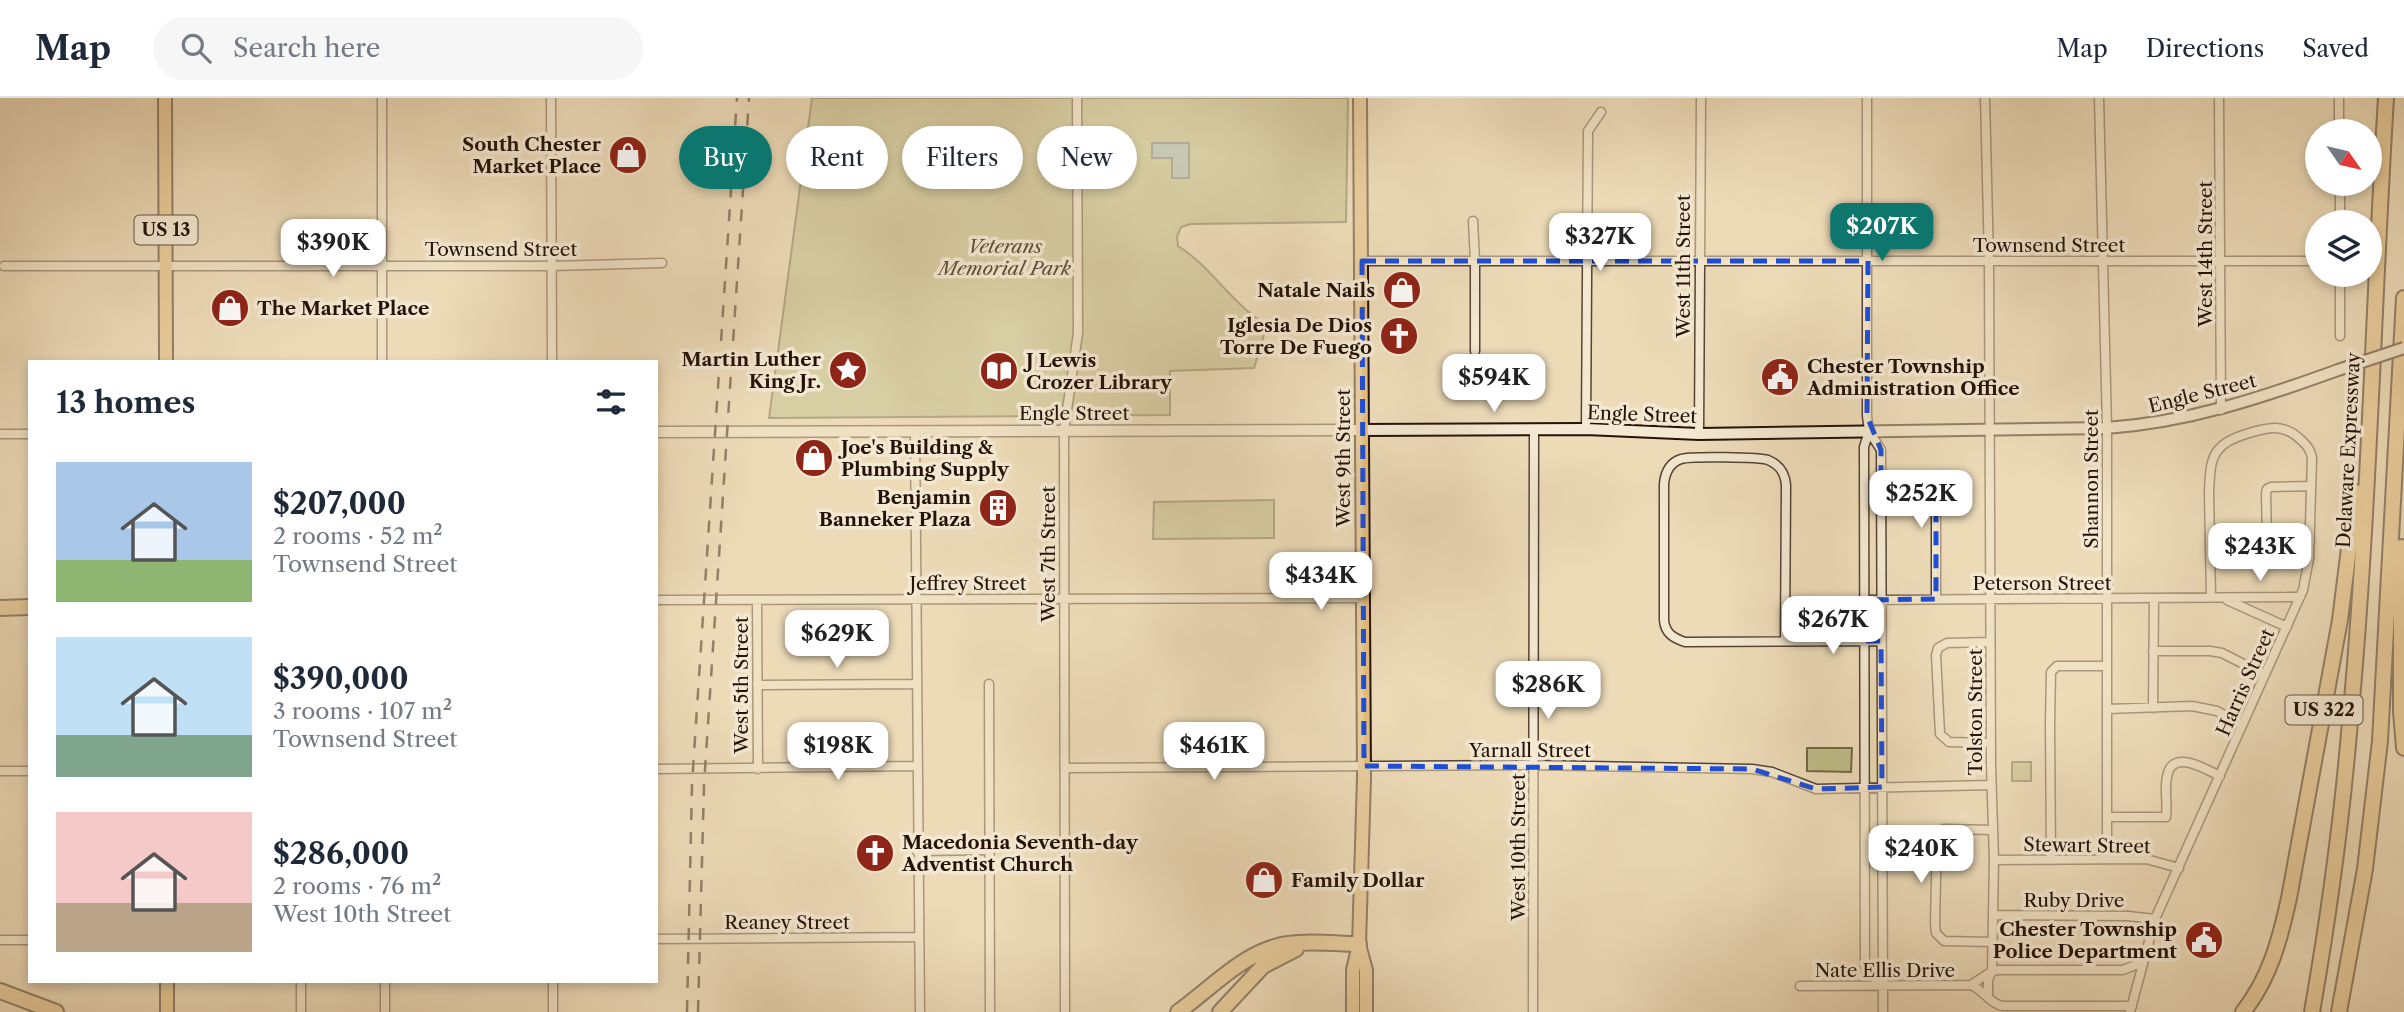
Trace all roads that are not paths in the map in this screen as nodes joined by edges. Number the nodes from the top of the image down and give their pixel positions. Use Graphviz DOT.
graph roads {
  1 [pos="165,98"];
  2 [pos="382,98"];
  3 [pos="551,98"];
  4 [pos="1077,98"];
  5 [pos="1360,98"];
  6 [pos="1701,98"];
  7 [pos="1867,98"];
  8 [pos="1985,98"];
  9 [pos="2099,98"];
  10 [pos="2219,98"];
  11 [pos="2339,98"];
  12 [pos="2386,98"];
  13 [pos="1601,112"];
  14 [pos="2339,119"];
  15 [pos="1473,220"];
  16 [pos="1362,261"];
  17 [pos="1475,261"];
  18 [pos="1586,261"];
  19 [pos="1698,261"];
  20 [pos="1868,261"];
  21 [pos="1989,261"];
  22 [pos="2102,261"];
  23 [pos="2222,261"];
  24 [pos="2305,261"];
  25 [pos="662,263"];
  26 [pos="382,265"];
  27 [pos="4,266"];
  28 [pos="552,266"];
  29 [pos="166,267"];
  30 [pos="2340,287"];
  31 [pos="2404,298"];
  32 [pos="2403,315"];
  33 [pos="2340,336"];
  34 [pos="2404,347"];
  35 [pos="1475,351"];
  36 [pos="166,360"];
  37 [pos="382,360"];
  38 [pos="552,360"];
  39 [pos="2370,397"];
  40 [pos="2221,410"];
  41 [pos="1989,428"];
  42 [pos="2107,428"];
  43 [pos="1534,429"];
  44 [pos="1586,429"];
  45 [pos="1362,430"];
  46 [pos="915,431"];
  47 [pos="1064,431"];
  48 [pos="1869,431"];
  49 [pos="658,432"];
  50 [pos="0,434"];
  51 [pos="28,434"];
  52 [pos="1699,434"];
  53 [pos="2404,478"];
  54 [pos="2311,486"];
  55 [pos="1881,487"];
  56 [pos="2310,542"];
  57 [pos="1363,597"];
  58 [pos="2211,597"];
  59 [pos="2300,597"];
  60 [pos="1990,598"];
  61 [pos="2154,598"];
  62 [pos="2221,598"];
  63 [pos="916,599"];
  64 [pos="1064,599"];
  65 [pos="1936,599"];
  66 [pos="2106,599"];
  67 [pos="658,600"];
  68 [pos="757,600"];
  69 [pos="1864,600"];
  70 [pos="1882,600"];
  71 [pos="28,607"];
  72 [pos="0,608"];
  73 [pos="2287,627"];
  74 [pos="1785,641"];
  75 [pos="1863,641"];
  76 [pos="1881,641"];
  77 [pos="1990,642"];
  78 [pos="2153,652"];
  79 [pos="2107,666"];
  80 [pos="2265,675"];
  81 [pos="916,684"];
  82 [pos="989,684"];
  83 [pos="757,685"];
  84 [pos="2153,708"];
  85 [pos="2107,709"];
  86 [pos="2242,725"];
  87 [pos="1991,743"];
  88 [pos="2404,748"];
  89 [pos="1534,765"];
  90 [pos="917,766"];
  91 [pos="1364,766"];
  92 [pos="1065,768"];
  93 [pos="658,769"];
  94 [pos="758,769"];
  95 [pos="0,771"];
  96 [pos="28,771"];
  97 [pos="2220,776"];
  98 [pos="1991,785"];
  99 [pos="1882,787"];
  100 [pos="1865,788"];
  101 [pos="2107,817"];
  102 [pos="1992,830"];
  103 [pos="991,850"];
  104 [pos="918,851"];
  105 [pos="2107,859"];
  106 [pos="1994,860"];
  107 [pos="2051,860"];
  108 [pos="2179,868"];
  109 [pos="2359,906"];
  110 [pos="1993,915"];
  111 [pos="2155,919"];
  112 [pos="918,937"];
  113 [pos="658,939"];
  114 [pos="0,940"];
  115 [pos="28,940"];
  116 [pos="1993,942"];
  117 [pos="1322,944"];
  118 [pos="1359,944"];
  119 [pos="2144,958"];
  120 [pos="2123,970"];
  121 [pos="1992,971"];
  122 [pos="167,983"];
  123 [pos="301,983"];
  124 [pos="384,983"];
  125 [pos="553,983"];
  126 [pos="2139,983"];
  127 [pos="1971,985"];
  128 [pos="1800,986"];
  129 [pos="1882,986"];
  130 [pos="0,991"];
  131 [pos="1988,995"];
  132 [pos="2131,1009"];
  133 [pos="56,1012"];
  134 [pos="167,1012"];
  135 [pos="301,1012"];
  136 [pos="385,1012"];
  137 [pos="553,1012"];
  138 [pos="920,1012"];
  139 [pos="990,1012"];
  140 [pos="1065,1012"];
  141 [pos="1178,1012"];
  142 [pos="1220,1012"];
  143 [pos="1353,1012"];
  144 [pos="1366,1012"];
  145 [pos="1533,1012"];
  146 [pos="1883,1012"];
  147 [pos="2243,1012"];
  148 [pos="2312,1012"];
  149 [pos="2339,1012"];
  150 [pos="2349,1012"];
  1 -- 29 [label="main road, US 13"];
  2 -- 26 [label="street"];
  3 -- 28 [label="street"];
  4 -- 47 [label="street, West 7th Street"];
  5 -- 16 [label="main road, West 9th Street"];
  6 -- 19 [label="street, West 11th Street"];
  7 -- 20 [label="street"];
  8 -- 21 [label="street, Tolston Street"];
  9 -- 22 [label="street, Shannon Street"];
  10 -- 23 [label="street, West 14th Street"];
  11 -- 14 [label="street"];
  12 -- 39 [label="highway, Delaware Expressway"];
  13 -- 18 [label="street"];
  15 -- 17 [label="street"];
  16 -- 17 [label="street, Townsend Street"];
  16 -- 45 [label="main road, West 9th Street"];
  17 -- 18 [label="street, Townsend Street"];
  17 -- 35 [label="street"];
  18 -- 19 [label="street, Townsend Street"];
  18 -- 44 [label="street"];
  19 -- 20 [label="street, Townsend Street"];
  19 -- 52 [label="street, West 11th Street"];
  20 -- 21 [label="street, Townsend Street"];
  20 -- 48 [label="street"];
  21 -- 22 [label="street, Townsend Street"];
  21 -- 41 [label="street, Tolston Street"];
  22 -- 23 [label="street, Townsend Street"];
  22 -- 42 [label="street, Shannon Street"];
  23 -- 24 [label="street, Townsend Street"];
  23 -- 40 [label="street, West 14th Street"];
  25 -- 28 [label="street, Townsend Street"];
  26 -- 28 [label="street, Townsend Street"];
  26 -- 29 [label="street, Townsend Street"];
  26 -- 37 [label="street"];
  27 -- 29 [label="street, Townsend Street"];
  28 -- 38 [label="street"];
  29 -- 36 [label="main road, US 13"];
  30 -- 33 [label="street"];
  31 -- 32 [label="highway"];
  32 -- 34 [label="highway"];
  32 -- 109 [label="highway"];
  34 -- 40 [label="main road, Engle Street, bridge"];
  39 -- 147 [label="highway, US 322"];
  39 -- 148 [label="highway, Delaware Expressway"];
  40 -- 42 [label="main road, Engle Street"];
  41 -- 42 [label="main road, Engle Street"];
  41 -- 48 [label="main road, Engle Street"];
  41 -- 60 [label="street, Tolston Street"];
  42 -- 66 [label="street, Shannon Street"];
  43 -- 44 [label="main road, Engle Street"];
  43 -- 45 [label="main road, Engle Street"];
  43 -- 89 [label="street, West 10th Street"];
  44 -- 52 [label="main road, Engle Street"];
  45 -- 47 [label="street, Engle Street"];
  45 -- 57 [label="main road, West 9th Street"];
  46 -- 47 [label="street, Engle Street"];
  46 -- 49 [label="street, Engle Street"];
  46 -- 63 [label="street"];
  47 -- 64 [label="street, West 7th Street"];
  48 -- 52 [label="main road, Engle Street"];
  48 -- 55 [label="street"];
  48 -- 69 [label="street"];
  50 -- 51 [label="street"];
  53 -- 88 [label="highway"];
  54 -- 56 [label="street, Harris Street"];
  54 -- 56 [label="street"];
  54 -- 58 [label="street, Harris Street"];
  55 -- 65 [label="street"];
  55 -- 70 [label="street"];
  56 -- 59 [label="street, Harris Street"];
  57 -- 64 [label="street, Jeffrey Street"];
  57 -- 91 [label="main road, West 9th Street"];
  58 -- 61 [label="street, Peterson Street"];
  58 -- 62 [label="street, Peterson Street"];
  59 -- 62 [label="street, Peterson Street"];
  59 -- 73 [label="street, Harris Street"];
  60 -- 65 [label="street, Peterson Street"];
  60 -- 66 [label="street, Peterson Street"];
  60 -- 77 [label="street, Tolston Street"];
  61 -- 66 [label="street, Peterson Street"];
  61 -- 78 [label="street"];
  62 -- 73 [label="street, Peterson Street"];
  63 -- 64 [label="street, Jeffrey Street"];
  63 -- 68 [label="street, Jeffrey Street"];
  63 -- 81 [label="street"];
  64 -- 92 [label="street, West 7th Street"];
  65 -- 70 [label="street, Peterson Street"];
  66 -- 79 [label="street, Shannon Street"];
  67 -- 68 [label="street, Jeffrey Street"];
  68 -- 83 [label="street, West 5th Street"];
  69 -- 70 [label="street, Peterson Street"];
  69 -- 75 [label="street"];
  70 -- 76 [label="street"];
  71 -- 72 [label="highway"];
  73 -- 80 [label="street, Harris Street"];
  74 -- 74 [label="street"];
  74 -- 75 [label="street"];
  75 -- 76 [label="street"];
  75 -- 100 [label="street"];
  76 -- 99 [label="street"];
  77 -- 87 [label="street, Tolston Street"];
  77 -- 87 [label="street"];
  78 -- 80 [label="street"];
  78 -- 84 [label="street"];
  79 -- 85 [label="street, Shannon Street"];
  79 -- 107 [label="street"];
  80 -- 86 [label="street, Harris Street"];
  81 -- 83 [label="street"];
  81 -- 90 [label="street"];
  82 -- 103 [label="street"];
  83 -- 94 [label="street, West 5th Street"];
  84 -- 85 [label="street"];
  84 -- 86 [label="street"];
  85 -- 101 [label="street, Shannon Street"];
  86 -- 97 [label="street, Harris Street"];
  87 -- 98 [label="street, Tolston Street"];
  89 -- 91 [label="street, Yarnall Street"];
  89 -- 100 [label="street, Yarnall Street"];
  89 -- 145 [label="street, West 10th Street"];
  90 -- 94 [label="street"];
  90 -- 104 [label="street"];
  91 -- 92 [label="street, Yarnall Street"];
  91 -- 118 [label="main road, West 9th Street"];
  92 -- 140 [label="street, West 7th Street"];
  93 -- 94 [label="street"];
  95 -- 96 [label="street"];
  97 -- 101 [label="street"];
  97 -- 108 [label="street, Harris Street"];
  98 -- 99 [label="street, Yarnall Street"];
  98 -- 102 [label="street, Tolston Street"];
  99 -- 100 [label="street, Yarnall Street"];
  99 -- 129 [label="street"];
  100 -- 129 [label="street"];
  101 -- 105 [label="street, Shannon Street"];
  102 -- 106 [label="street, Tolston Street"];
  102 -- 116 [label="street"];
  103 -- 104 [label="street"];
  103 -- 139 [label="street"];
  104 -- 112 [label="street"];
  105 -- 107 [label="street, Stewart Street"];
  105 -- 108 [label="street, Stewart Street"];
  106 -- 107 [label="street, Stewart Street"];
  106 -- 110 [label="street, Tolston Street"];
  108 -- 111 [label="street, Harris Street"];
  109 -- 149 [label="highway"];
  109 -- 150 [label="highway"];
  110 -- 111 [label="street, Ruby Drive"];
  110 -- 116 [label="street, Tolston Street"];
  111 -- 119 [label="street, Harris Street"];
  112 -- 113 [label="street, Reaney Street"];
  112 -- 138 [label="street"];
  114 -- 115 [label="street"];
  116 -- 121 [label="street, Tolston Street"];
  117 -- 118 [label="highway"];
  117 -- 141 [label="highway"];
  117 -- 142 [label="highway"];
  118 -- 143 [label="main road, West 9th Street"];
  118 -- 144 [label="main road, West 9th Street"];
  119 -- 120 [label="street"];
  119 -- 126 [label="street, Harris Street"];
  120 -- 121 [label="street"];
  120 -- 126 [label="street"];
  121 -- 127 [label="street"];
  121 -- 131 [label="street, Tolston Street"];
  122 -- 134 [label="main road"];
  123 -- 135 [label="street"];
  124 -- 136 [label="street"];
  125 -- 137 [label="street"];
  126 -- 132 [label="street, Harris Street"];
  127 -- 129 [label="street, Nate Ellis Drive"];
  127 -- 131 [label="street, Nate Ellis Drive"];
  128 -- 129 [label="street, Nate Ellis Drive"];
  129 -- 146 [label="street"];
  130 -- 133 [label="highway"];
  131 -- 132 [label="street, Nate Ellis Drive"];
}
